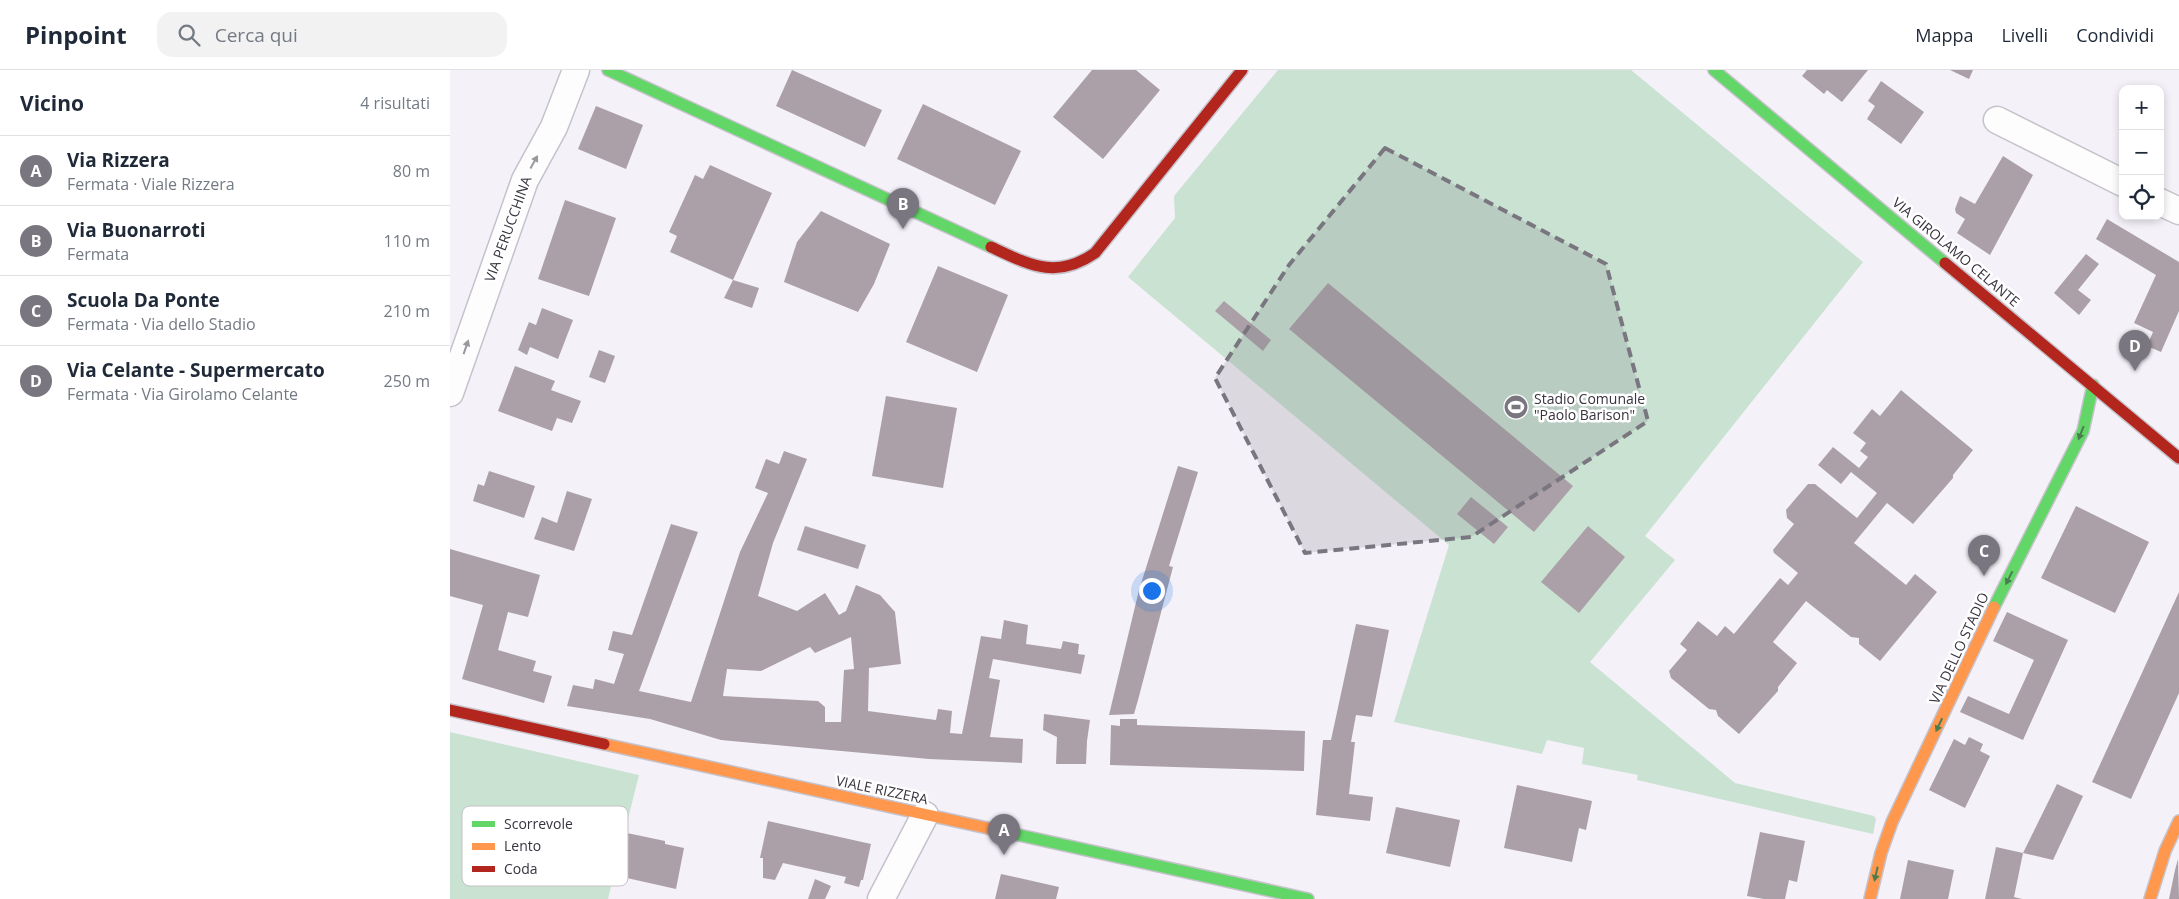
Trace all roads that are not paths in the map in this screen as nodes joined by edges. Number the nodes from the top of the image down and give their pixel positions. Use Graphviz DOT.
graph roads {
  1 [pos="576,70"];
  2 [pos="608,70"];
  3 [pos="1242,70"];
  4 [pos="1714,70"];
  5 [pos="1997,120"];
  6 [pos="2119,181"];
  7 [pos="2164,204"];
  8 [pos="2179,211"];
  9 [pos="2093,386"];
  10 [pos="450,393"];
  11 [pos="2179,458"];
  12 [pos="450,710"];
  13 [pos="925,815"];
  14 [pos="2179,821"];
  15 [pos="881,899"];
  16 [pos="1308,899"];
  17 [pos="1870,899"];
  18 [pos="2150,899"];
  10 -- 1 [label="street, VIA PERUCCHINA, one-way"];
  2 -- 3 [label="street"];
  4 -- 9 [label="street, VIA GIROLAMO CELANTE"];
  5 -- 6 [label="street"];
  7 -- 8 [label="street"];
  9 -- 11 [label="street, VIA GIROLAMO CELANTE"];
  9 -- 17 [label="street, VIA DELLO STADIO, one-way"];
  12 -- 13 [label="street, VIALE RIZZERA"];
  13 -- 15 [label="street"];
  13 -- 16 [label="street, VIALE RIZZERA"];
  14 -- 18 [label="street"];
}
